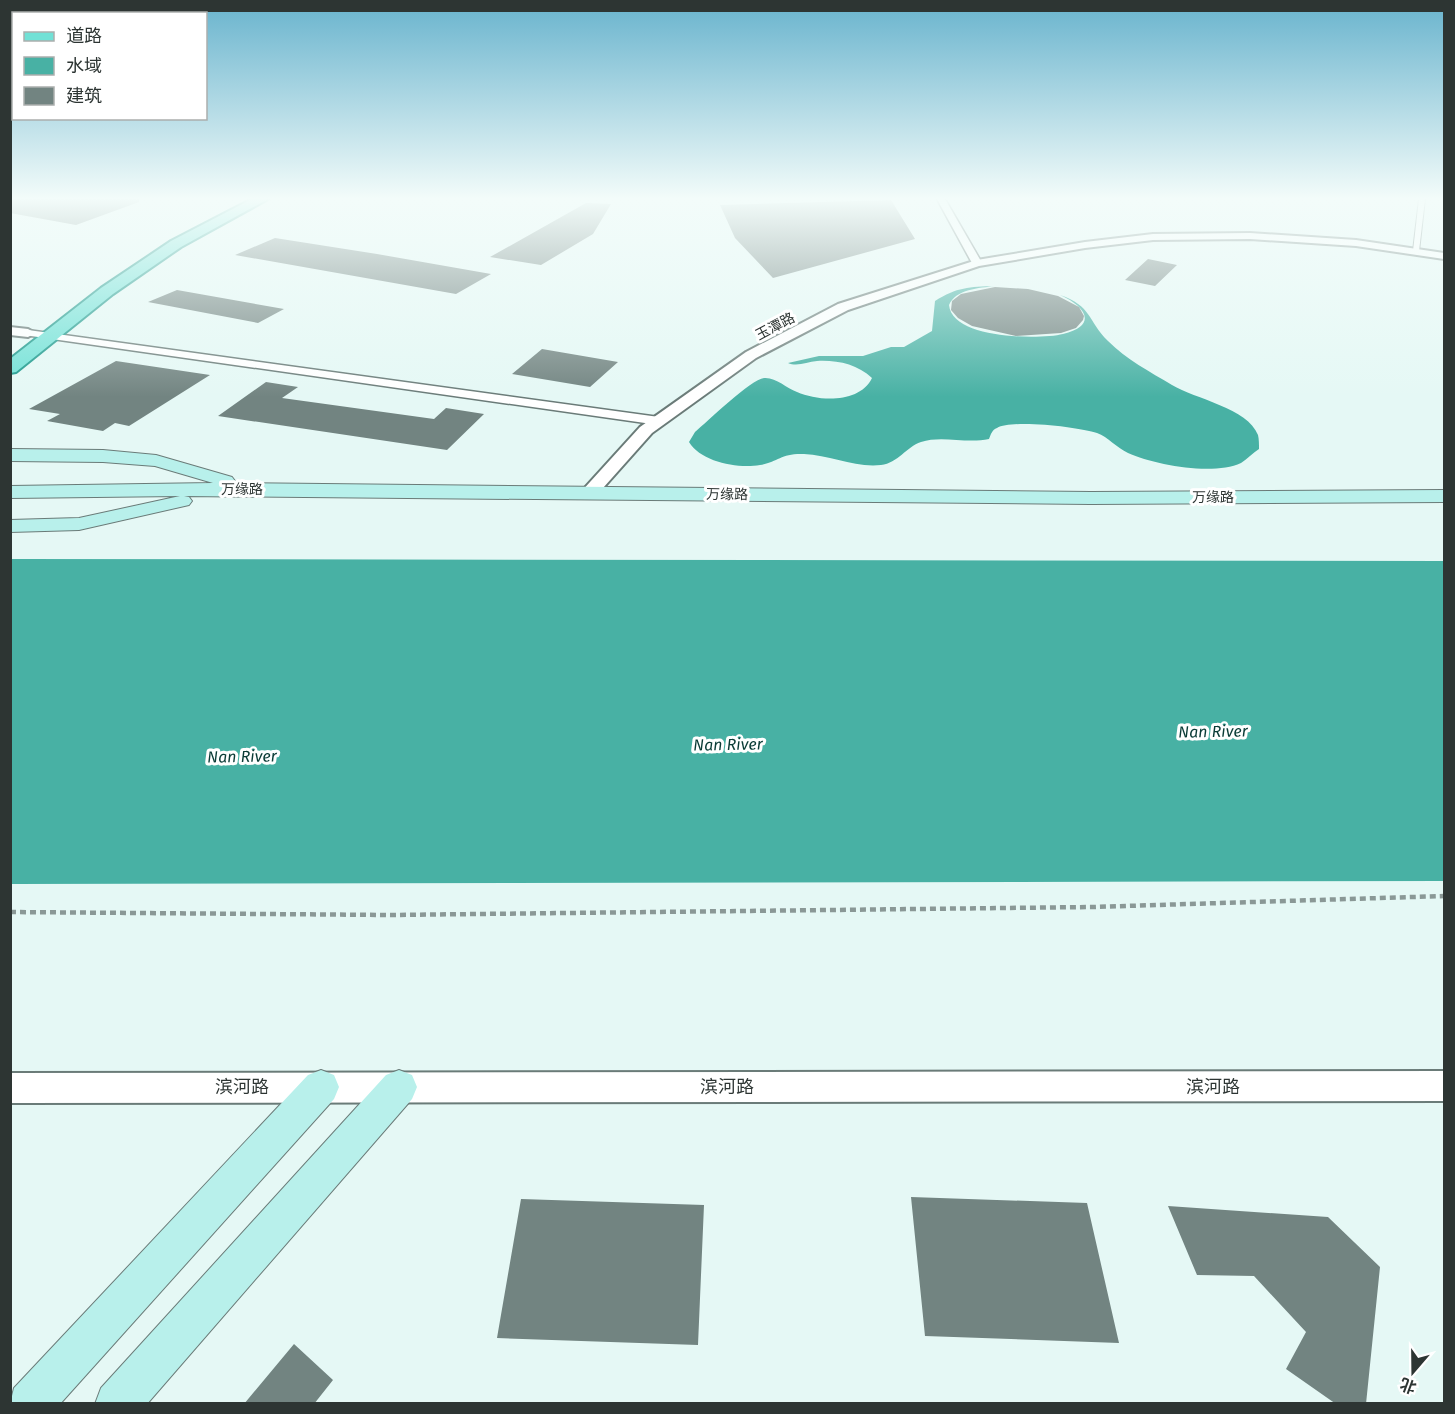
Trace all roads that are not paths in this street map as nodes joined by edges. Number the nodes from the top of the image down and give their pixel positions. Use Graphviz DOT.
graph roads {
  1 [pos="132,265"];
  2 [pos="146,265"];
  3 [pos="974,265"];
  4 [pos="10,331"];
  5 [pos="28,333"];
  6 [pos="52,336"];
  7 [pos="10,346"];
  8 [pos="10,368"];
  9 [pos="659,421"];
  10 [pos="10,456"];
  11 [pos="10,481"];
  12 [pos="229,485"];
  13 [pos="88,486"];
  14 [pos="1444,488"];
  15 [pos="593,489"];
  16 [pos="10,492"];
  17 [pos="1444,496"];
  18 [pos="10,519"];
  19 [pos="10,526"];
  20 [pos="1444,1086"];
  21 [pos="321,1087"];
  22 [pos="399,1087"];
  23 [pos="10,1088"];
  24 [pos="30,1404"];
  25 [pos="117,1404"];
  1 -- 5 [label="main road"];
  2 -- 6 [label="main road"];
  3 -- 9 [label="street, 玉潭路"];
  4 -- 5 [label="street"];
  5 -- 6 [label="street"];
  5 -- 7 [label="main road"];
  6 -- 8 [label="main road"];
  6 -- 9 [label="street"];
  9 -- 15 [label="street, 玉潭路"];
  10 -- 12 [label="main road"];
  10 -- 13 [label="main road"];
  11 -- 13 [label="main road, 万缘路"];
  12 -- 13 [label="main road, 万缘路"];
  12 -- 15 [label="main road, 万缘路"];
  12 -- 19 [label="main road"];
  13 -- 16 [label="main road, 万缘路"];
  13 -- 18 [label="main road"];
  14 -- 15 [label="main road, 万缘路"];
  15 -- 17 [label="main road, 万缘路"];
  20 -- 22 [label="street, 滨河路"];
  21 -- 22 [label="street, 滨河路"];
  21 -- 23 [label="street, 滨河路"];
  21 -- 24 [label="main road"];
  22 -- 25 [label="main road"];
}
